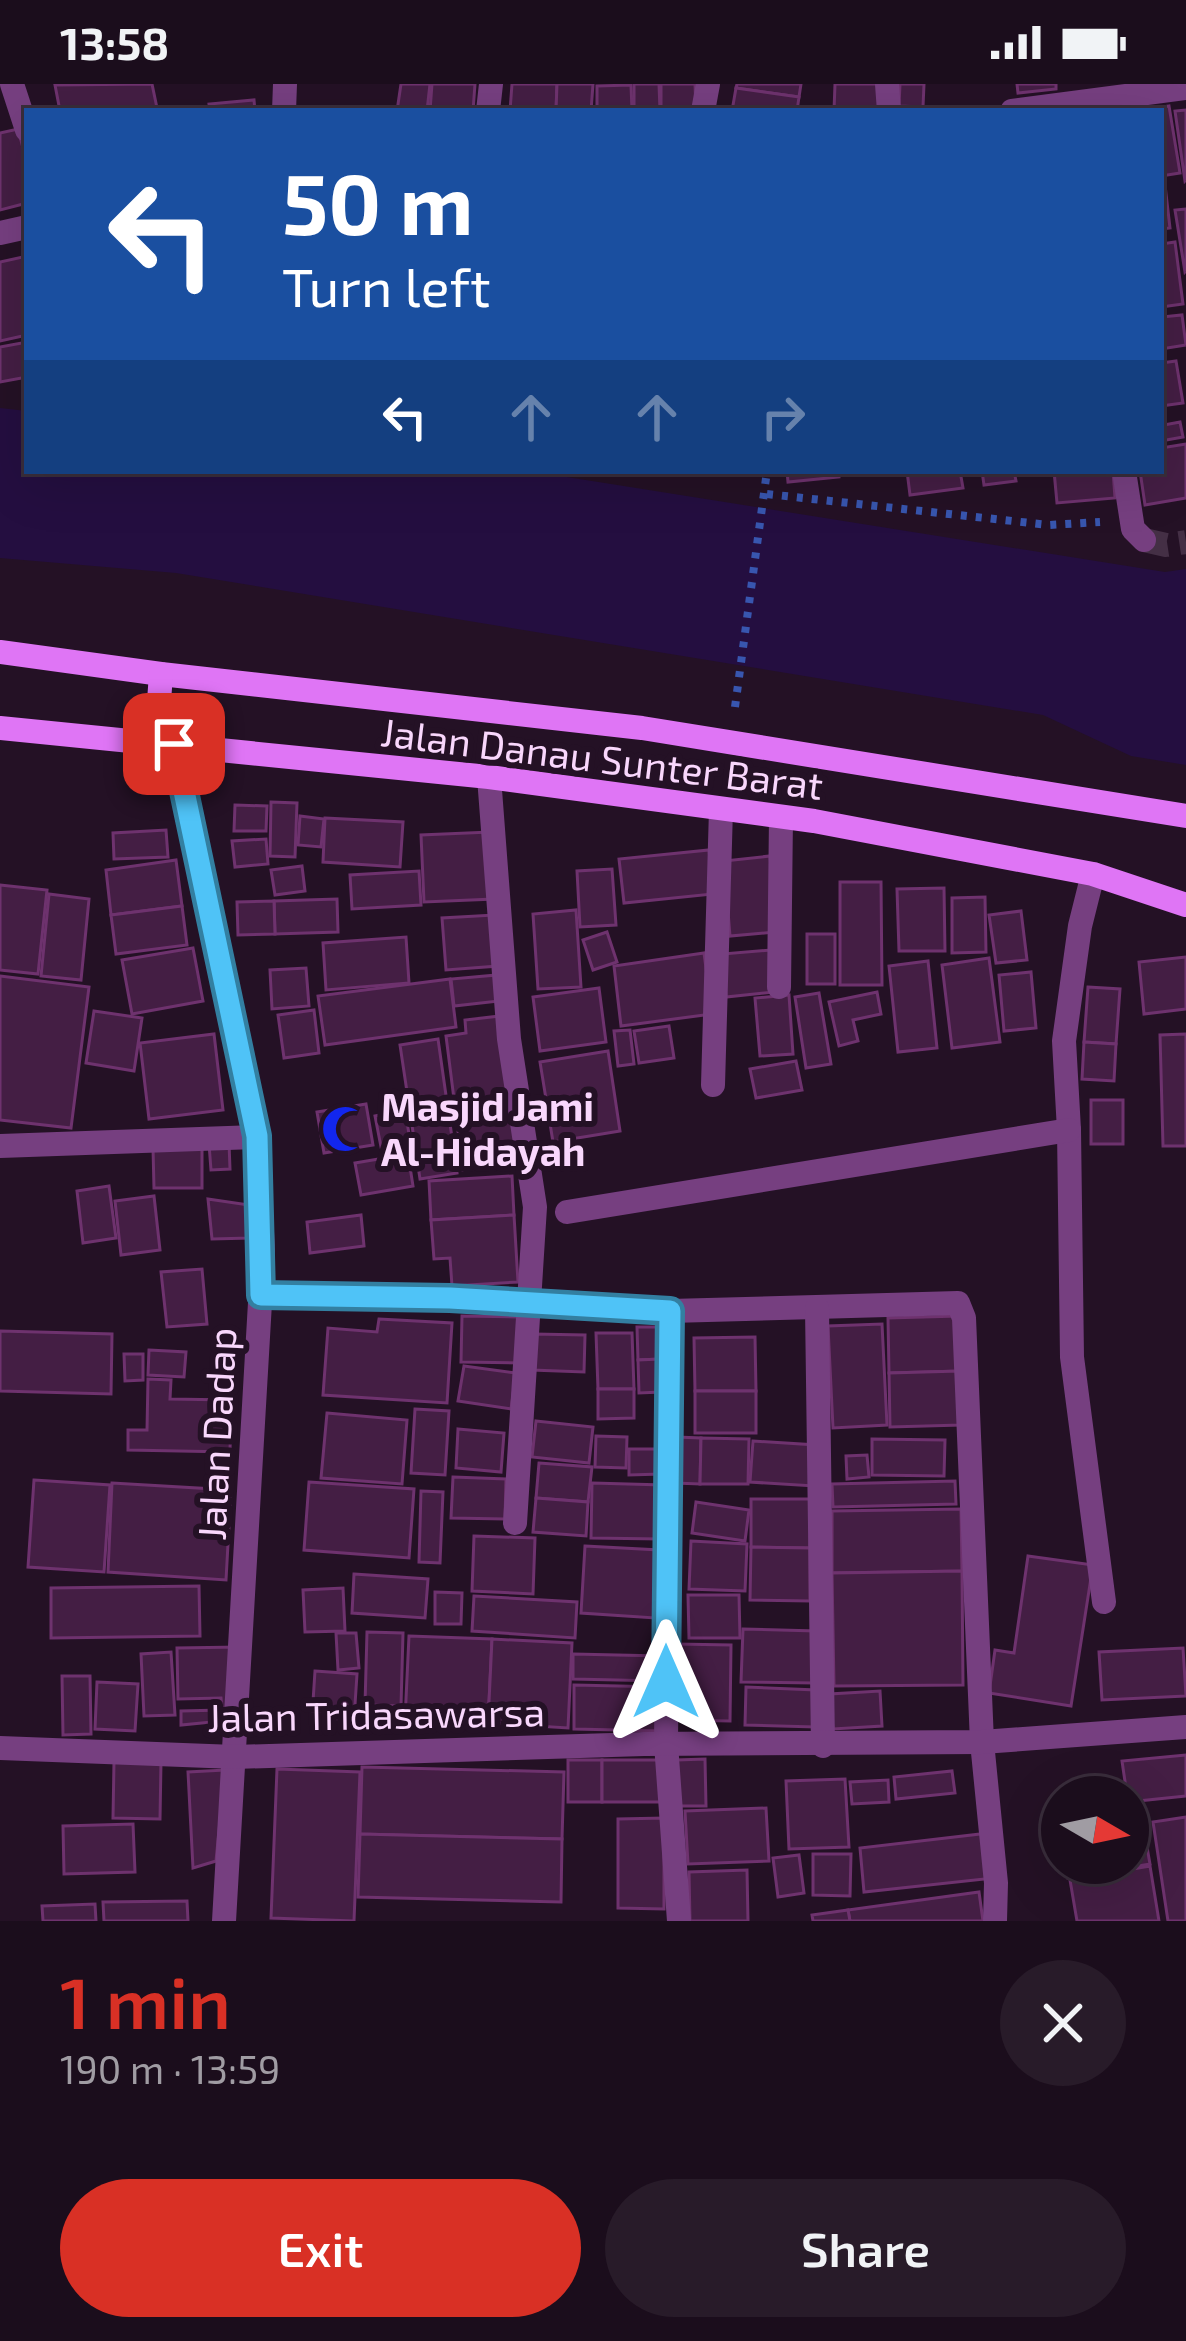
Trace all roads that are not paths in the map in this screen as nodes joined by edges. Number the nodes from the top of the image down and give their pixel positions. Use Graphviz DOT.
graph roads {
  1 [pos="11,84"];
  2 [pos="1186,88"];
  3 [pos="1068,99"];
  4 [pos="1026,108"];
  5 [pos="24,121"];
  6 [pos="1125,474"];
  7 [pos="1138,530"];
  8 [pos="0,652"];
  9 [pos="161,674"];
  10 [pos="0,728"];
  11 [pos="165,743"];
  12 [pos="489,777"];
  13 [pos="721,809"];
  14 [pos="1186,815"];
  15 [pos="781,817"];
  16 [pos="1093,874"];
  17 [pos="1186,905"];
  18 [pos="779,987"];
  19 [pos="713,1084"];
  20 [pos="1069,1130"];
  21 [pos="257,1136"];
  22 [pos="0,1146"];
  23 [pos="568,1213"];
  24 [pos="261,1295"];
  25 [pos="530,1303"];
  26 [pos="817,1308"];
  27 [pos="670,1311"];
  28 [pos="515,1523"];
  29 [pos="1103,1602"];
  30 [pos="1186,1727"];
  31 [pos="982,1742"];
  32 [pos="666,1744"];
  33 [pos="823,1746"];
  34 [pos="0,1748"];
  35 [pos="235,1757"];
  36 [pos="224,1921"];
  37 [pos="679,1921"];
  38 [pos="995,1921"];
  1 -- 5 [label="street"];
  2 -- 3 [label="street"];
  3 -- 4 [label="street"];
  6 -- 7 [label="street"];
  8 -- 9 [label="main road, Jalan Danau Sunter Barat"];
  9 -- 11 [label="main road"];
  9 -- 14 [label="main road, Jalan Danau Sunter Barat"];
  10 -- 11 [label="main road, Jalan Danau Sunter Barat"];
  11 -- 12 [label="main road, Jalan Danau Sunter Barat"];
  11 -- 21 [label="street, Jalan Dadap"];
  12 -- 13 [label="main road, Jalan Danau Sunter Barat"];
  12 -- 25 [label="street"];
  13 -- 15 [label="main road, Jalan Danau Sunter Barat"];
  13 -- 19 [label="street"];
  15 -- 16 [label="main road, Jalan Danau Sunter Barat"];
  15 -- 18 [label="street"];
  16 -- 17 [label="main road, Jalan Danau Sunter Barat"];
  16 -- 20 [label="street"];
  20 -- 23 [label="street"];
  20 -- 29 [label="street"];
  21 -- 22 [label="street"];
  21 -- 24 [label="street, Jalan Dadap"];
  24 -- 25 [label="street"];
  24 -- 35 [label="street, Jalan Dadap"];
  25 -- 27 [label="street"];
  25 -- 28 [label="street"];
  26 -- 27 [label="street"];
  26 -- 31 [label="street"];
  26 -- 33 [label="street"];
  27 -- 32 [label="street"];
  30 -- 31 [label="street, Jalan Tridasawarsa"];
  31 -- 33 [label="street, Jalan Tridasawarsa"];
  31 -- 38 [label="street"];
  32 -- 33 [label="street, Jalan Tridasawarsa"];
  32 -- 35 [label="street, Jalan Tridasawarsa"];
  32 -- 37 [label="street"];
  34 -- 35 [label="street, Jalan Tridasawarsa"];
  35 -- 36 [label="street, Jalan Dadap"];
}
